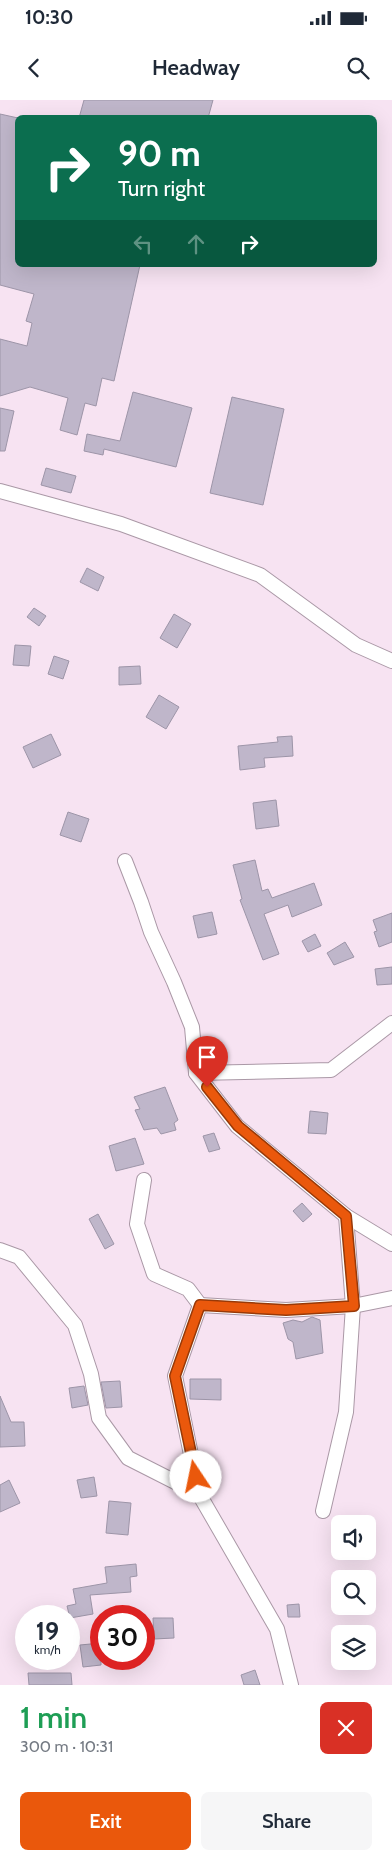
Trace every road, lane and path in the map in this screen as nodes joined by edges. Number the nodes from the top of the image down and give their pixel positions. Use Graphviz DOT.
graph roads {
  1 [pos="0,491"];
  2 [pos="392,661"];
  3 [pos="125,861"];
  4 [pos="392,1023"];
  5 [pos="196,1074"];
  6 [pos="144,1180"];
  7 [pos="346,1216"];
  8 [pos="392,1244"];
  9 [pos="0,1250"];
  10 [pos="392,1298"];
  11 [pos="200,1305"];
  12 [pos="354,1306"];
  13 [pos="199,1494"];
  14 [pos="323,1511"];
  15 [pos="291,1685"];
  1 -- 2 [label="street"];
  3 -- 5 [label="street"];
  4 -- 5 [label="street"];
  5 -- 7 [label="street"];
  6 -- 11 [label="street"];
  7 -- 8 [label="street"];
  7 -- 12 [label="street"];
  9 -- 13 [label="street"];
  10 -- 12 [label="street"];
  11 -- 12 [label="street"];
  11 -- 13 [label="street"];
  12 -- 14 [label="street"];
  13 -- 15 [label="street"];
}
